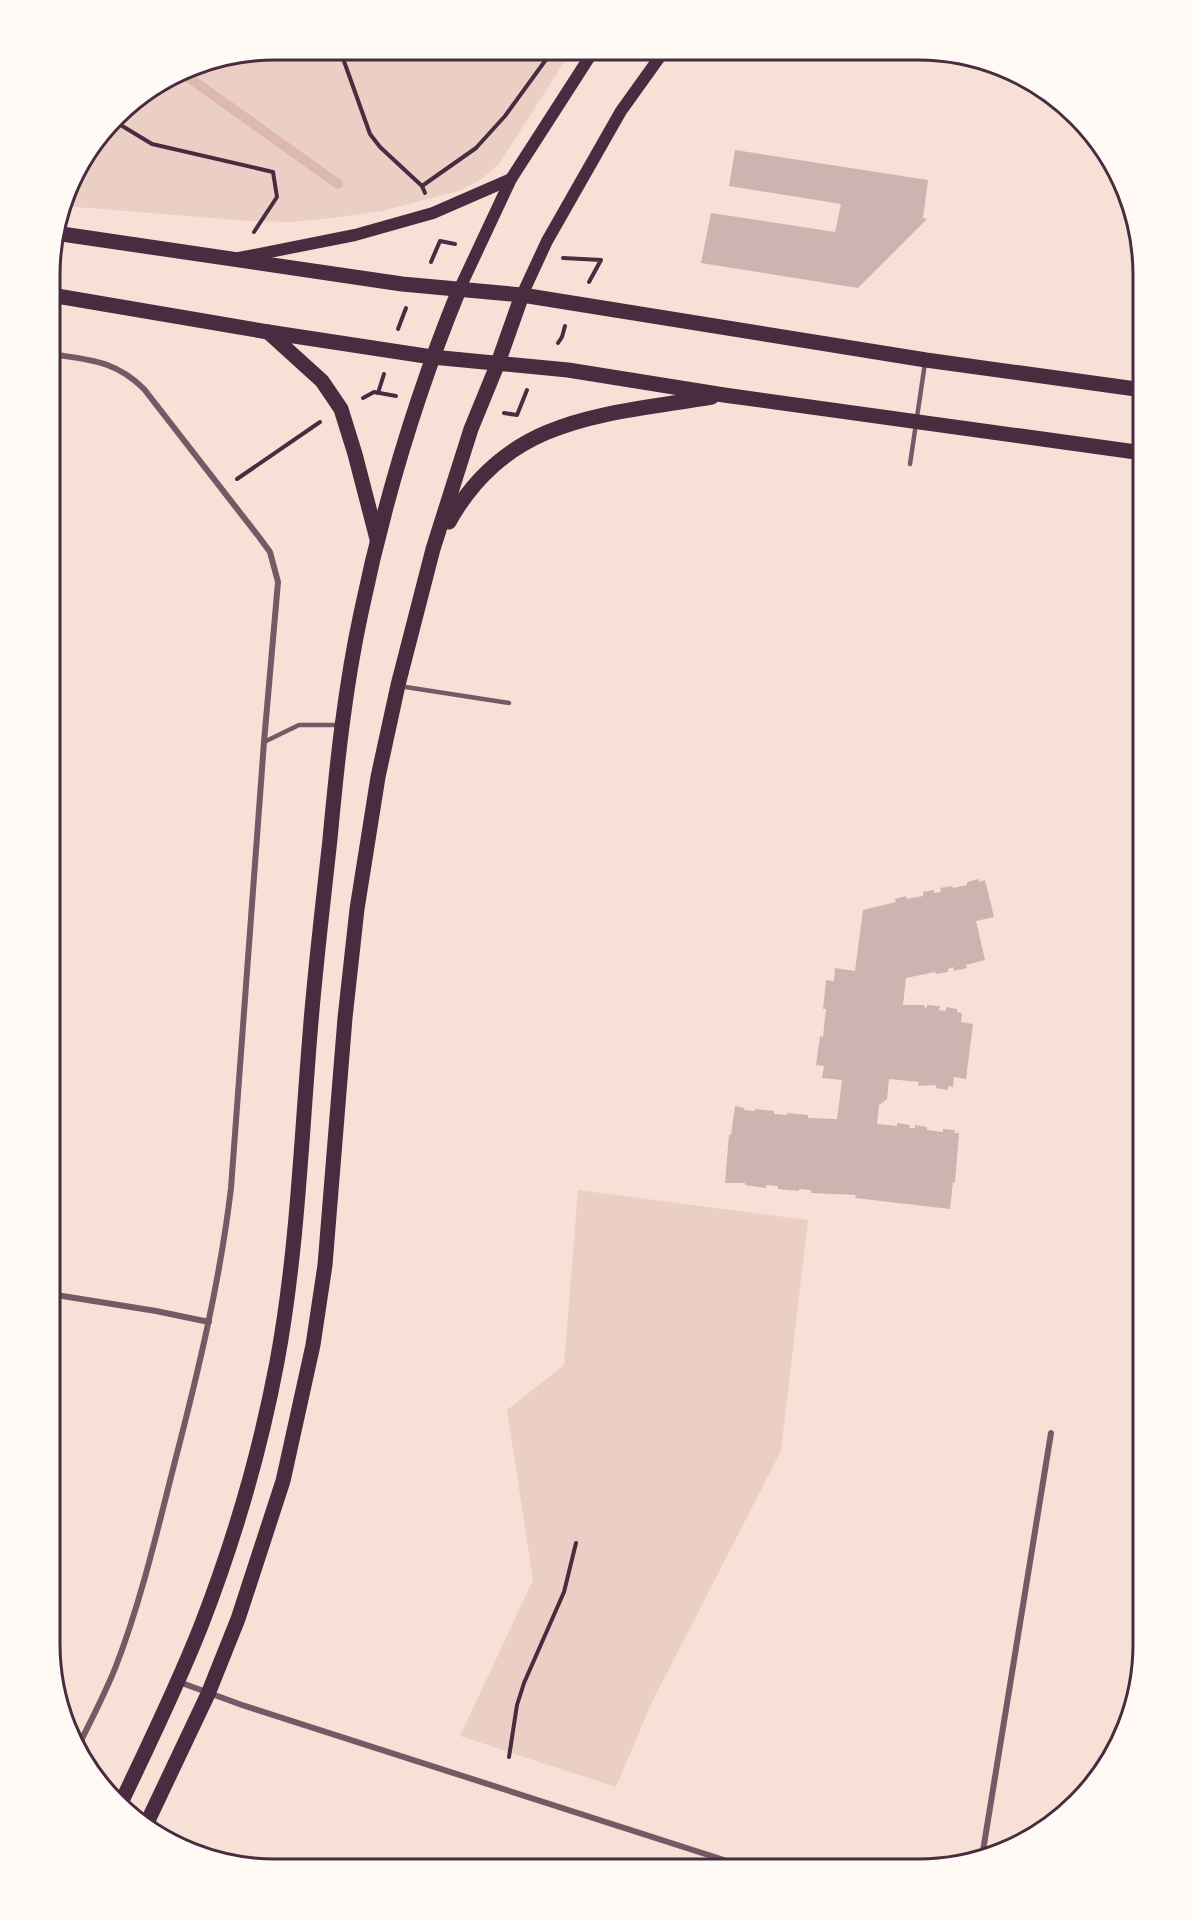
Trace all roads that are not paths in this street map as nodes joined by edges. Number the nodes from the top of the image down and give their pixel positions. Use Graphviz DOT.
graph roads {
  1 [pos="588,60"];
  2 [pos="658,60"];
  3 [pos="511,179"];
  4 [pos="64,234"];
  5 [pos="235,259"];
  6 [pos="459,290"];
  7 [pos="522,295"];
  8 [pos="60,297"];
  9 [pos="268,332"];
  10 [pos="60,355"];
  11 [pos="432,357"];
  12 [pos="926,360"];
  13 [pos="498,363"];
  14 [pos="1133,389"];
  15 [pos="724,395"];
  16 [pos="916,420"];
  17 [pos="1133,452"];
  18 [pos="910,464"];
  19 [pos="377,539"];
  20 [pos="433,549"];
  21 [pos="398,685"];
  22 [pos="509,703"];
  23 [pos="342,724"];
  24 [pos="264,742"];
  25 [pos="60,1296"];
  26 [pos="209,1322"];
  27 [pos="1051,1433"];
  28 [pos="177,1681"];
  29 [pos="208,1694"];
  30 [pos="82,1739"];
  31 [pos="124,1797"];
  32 [pos="149,1819"];
  33 [pos="983,1849"];
  34 [pos="721,1859"];
  1 -- 3 [label="main road"];
  2 -- 7 [label="main road"];
  3 -- 5 [label="main road"];
  3 -- 6 [label="main road"];
  4 -- 5 [label="main road"];
  5 -- 6 [label="main road"];
  6 -- 7 [label="main road"];
  6 -- 11 [label="main road"];
  7 -- 12 [label="main road"];
  7 -- 13 [label="main road"];
  8 -- 9 [label="main road"];
  9 -- 11 [label="main road"];
  9 -- 19 [label="main road"];
  10 -- 24 [label="street"];
  11 -- 13 [label="main road"];
  11 -- 19 [label="main road"];
  12 -- 14 [label="main road"];
  12 -- 16 [label="lane"];
  13 -- 15 [label="main road"];
  13 -- 20 [label="main road"];
  15 -- 16 [label="main road"];
  15 -- 20 [label="main road"];
  16 -- 17 [label="main road"];
  16 -- 18 [label="lane"];
  19 -- 23 [label="main road"];
  20 -- 21 [label="main road"];
  21 -- 22 [label="lane"];
  21 -- 29 [label="main road"];
  23 -- 24 [label="lane"];
  23 -- 28 [label="main road"];
  24 -- 26 [label="street"];
  25 -- 26 [label="street"];
  26 -- 30 [label="street"];
  27 -- 33 [label="street"];
  28 -- 29 [label="street"];
  28 -- 31 [label="main road"];
  29 -- 32 [label="main road"];
  29 -- 34 [label="street"];
}
